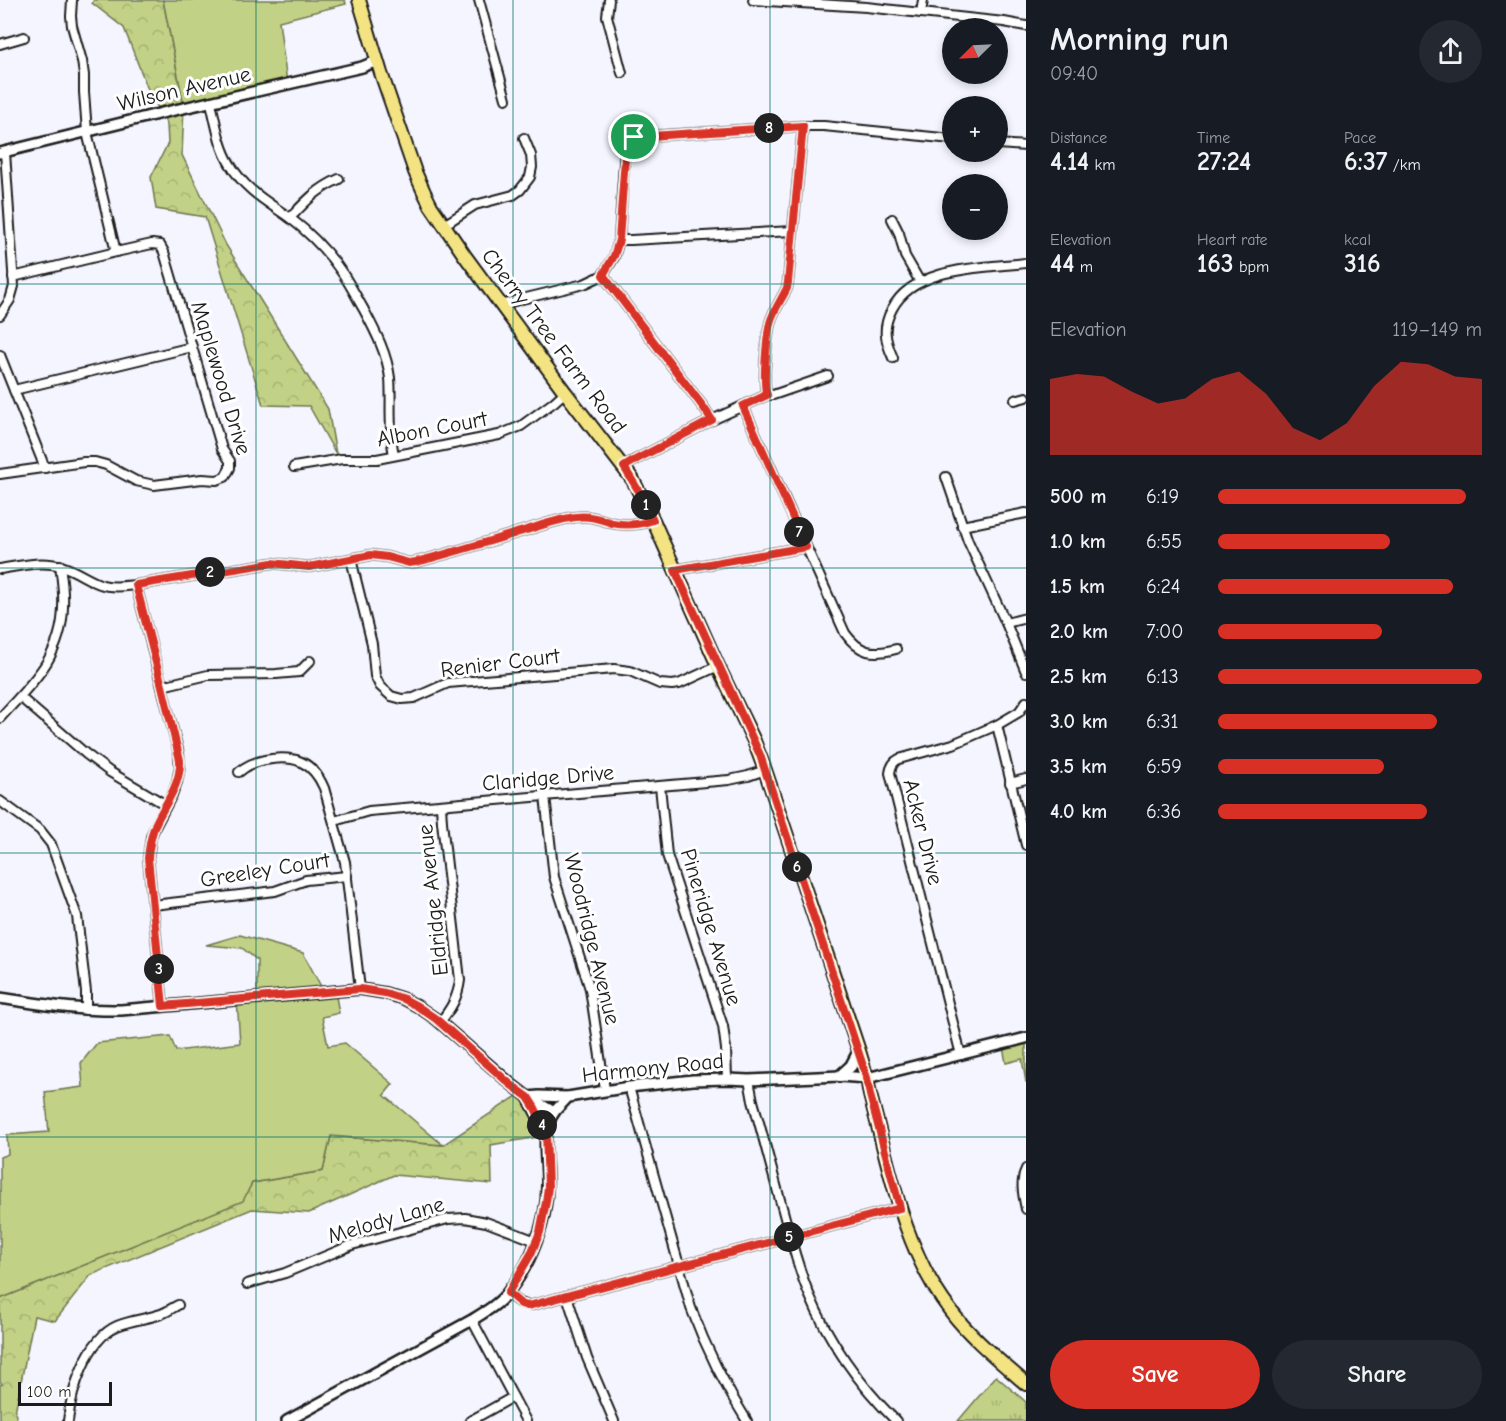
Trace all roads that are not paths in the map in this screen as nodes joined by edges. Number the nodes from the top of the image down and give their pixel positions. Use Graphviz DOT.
graph roads {
  1 [pos="72,0"];
  2 [pos="359,0"];
  3 [pos="479,0"];
  4 [pos="609,0"];
  5 [pos="753,0"];
  6 [pos="923,0"];
  7 [pos="921,13"];
  8 [pos="1026,26"];
  9 [pos="24,37"];
  10 [pos="0,44"];
  11 [pos="377,61"];
  12 [pos="622,73"];
  13 [pos="506,99"];
  14 [pos="211,103"];
  15 [pos="803,126"];
  16 [pos="87,132"];
  17 [pos="524,138"];
  18 [pos="942,138"];
  19 [pos="1008,145"];
  20 [pos="1026,146"];
  21 [pos="2,153"];
  22 [pos="339,179"];
  23 [pos="290,218"];
  24 [pos="892,219"];
  25 [pos="444,225"];
  26 [pos="793,231"];
  27 [pos="619,240"];
  28 [pos="116,252"];
  29 [pos="1026,263"];
  30 [pos="603,275"];
  31 [pos="14,277"];
  32 [pos="920,282"];
  33 [pos="501,305"];
  34 [pos="0,315"];
  35 [pos="192,346"];
  36 [pos="0,355"];
  37 [pos="893,358"];
  38 [pos="828,376"];
  39 [pos="14,390"];
  40 [pos="565,392"];
  41 [pos="767,395"];
  42 [pos="1026,397"];
  43 [pos="1015,400"];
  44 [pos="743,406"];
  45 [pos="712,420"];
  46 [pos="394,455"];
  47 [pos="294,467"];
  48 [pos="624,467"];
  49 [pos="45,468"];
  50 [pos="0,474"];
  51 [pos="946,477"];
  52 [pos="1026,513"];
  53 [pos="653,520"];
  54 [pos="962,526"];
  55 [pos="806,547"];
  56 [pos="351,559"];
  57 [pos="60,565"];
  58 [pos="0,568"];
  59 [pos="675,570"];
  60 [pos="136,585"];
  61 [pos="1026,618"];
  62 [pos="1006,623"];
  63 [pos="896,649"];
  64 [pos="310,661"];
  65 [pos="718,666"];
  66 [pos="1026,672"];
  67 [pos="162,686"];
  68 [pos="20,697"];
  69 [pos="1026,702"];
  70 [pos="0,718"];
  71 [pos="997,725"];
  72 [pos="765,770"];
  73 [pos="239,772"];
  74 [pos="1026,779"];
  75 [pos="1010,783"];
  76 [pos="660,786"];
  77 [pos="545,796"];
  78 [pos="3,803"];
  79 [pos="166,805"];
  80 [pos="441,805"];
  81 [pos="0,813"];
  82 [pos="333,821"];
  83 [pos="1026,845"];
  84 [pos="347,876"];
  85 [pos="153,905"];
  86 [pos="360,989"];
  87 [pos="0,998"];
  88 [pos="163,1006"];
  89 [pos="86,1010"];
  90 [pos="440,1022"];
  91 [pos="1026,1038"];
  92 [pos="859,1051"];
  93 [pos="961,1055"];
  94 [pos="840,1076"];
  95 [pos="867,1078"];
  96 [pos="727,1079"];
  97 [pos="749,1080"];
  98 [pos="629,1087"];
  99 [pos="605,1090"];
  100 [pos="528,1097"];
  101 [pos="568,1097"];
  102 [pos="554,1112"];
  103 [pos="546,1132"];
  104 [pos="1026,1169"];
  105 [pos="900,1208"];
  106 [pos="1026,1209"];
  107 [pos="790,1237"];
  108 [pos="536,1241"];
  109 [pos="679,1266"];
  110 [pos="247,1284"];
  111 [pos="508,1293"];
  112 [pos="567,1296"];
  113 [pos="178,1305"];
  114 [pos="472,1320"];
  115 [pos="1026,1384"];
  116 [pos="513,1397"];
  117 [pos="69,1421"];
  118 [pos="287,1421"];
  119 [pos="470,1421"];
  120 [pos="526,1421"];
  121 [pos="614,1421"];
  122 [pos="747,1421"];
  123 [pos="896,1421"];
  1 -- 16 [label="street"];
  2 -- 11 [label="main road, Cherry Tree Farm Road"];
  3 -- 13 [label="street"];
  4 -- 12 [label="street"];
  5 -- 7 [label="street"];
  6 -- 7 [label="street"];
  7 -- 8 [label="street"];
  9 -- 10 [label="street"];
  11 -- 14 [label="street, Wilson Avenue"];
  11 -- 25 [label="main road, Cherry Tree Farm Road"];
  14 -- 16 [label="street, Wilson Avenue"];
  14 -- 23 [label="street"];
  15 -- 18 [label="street"];
  15 -- 26 [label="street"];
  15 -- 27 [label="street"];
  16 -- 21 [label="street, Wilson Avenue"];
  16 -- 28 [label="street"];
  17 -- 25 [label="street"];
  19 -- 20 [label="street"];
  21 -- 31 [label="street"];
  22 -- 23 [label="street"];
  23 -- 46 [label="street"];
  24 -- 32 [label="street"];
  25 -- 33 [label="main road, Cherry Tree Farm Road"];
  26 -- 27 [label="street"];
  26 -- 41 [label="street"];
  27 -- 30 [label="street"];
  28 -- 31 [label="street, Maplewood Drive"];
  28 -- 35 [label="street, Maplewood Drive"];
  29 -- 32 [label="street"];
  30 -- 33 [label="street"];
  30 -- 45 [label="street"];
  31 -- 34 [label="street"];
  32 -- 37 [label="street"];
  33 -- 40 [label="main road, Cherry Tree Farm Road"];
  35 -- 39 [label="street"];
  35 -- 49 [label="street, Maplewood Drive"];
  36 -- 39 [label="street"];
  38 -- 41 [label="street"];
  39 -- 49 [label="street"];
  40 -- 46 [label="street, Albon Court"];
  40 -- 48 [label="main road, Cherry Tree Farm Road"];
  41 -- 44 [label="street"];
  42 -- 43 [label="street"];
  44 -- 45 [label="street"];
  44 -- 55 [label="street"];
  45 -- 48 [label="street"];
  46 -- 47 [label="street, Albon Court"];
  48 -- 53 [label="main road, Cherry Tree Farm Road"];
  49 -- 50 [label="street, Maplewood Drive"];
  51 -- 54 [label="street"];
  52 -- 54 [label="street"];
  53 -- 56 [label="street"];
  53 -- 59 [label="main road, Cherry Tree Farm Road"];
  54 -- 62 [label="street"];
  55 -- 59 [label="street"];
  55 -- 63 [label="street"];
  56 -- 60 [label="street"];
  56 -- 65 [label="street, Renier Court"];
  57 -- 58 [label="street"];
  57 -- 60 [label="street"];
  57 -- 68 [label="street"];
  59 -- 65 [label="main road, Cherry Tree Farm Road"];
  60 -- 67 [label="street"];
  61 -- 62 [label="street"];
  62 -- 66 [label="street"];
  64 -- 67 [label="street"];
  65 -- 72 [label="main road, Cherry Tree Farm Road"];
  67 -- 79 [label="street"];
  68 -- 70 [label="street"];
  68 -- 79 [label="street"];
  69 -- 71 [label="street, Acker Drive"];
  71 -- 75 [label="street"];
  71 -- 93 [label="street, Acker Drive"];
  72 -- 76 [label="street, Claridge Drive"];
  72 -- 92 [label="main road, Cherry Tree Farm Road"];
  73 -- 82 [label="street"];
  74 -- 75 [label="street"];
  75 -- 83 [label="street"];
  76 -- 77 [label="street, Claridge Drive"];
  76 -- 96 [label="street, Pineridge Avenue"];
  77 -- 80 [label="street, Claridge Drive"];
  77 -- 99 [label="street, Woodridge Avenue"];
  78 -- 81 [label="street"];
  78 -- 89 [label="street"];
  79 -- 85 [label="street"];
  80 -- 82 [label="street, Claridge Drive"];
  80 -- 90 [label="street, Eldridge Avenue"];
  82 -- 84 [label="street"];
  84 -- 85 [label="street, Greeley Court"];
  84 -- 86 [label="street"];
  85 -- 88 [label="street"];
  86 -- 88 [label="street"];
  86 -- 90 [label="street"];
  87 -- 89 [label="street"];
  88 -- 89 [label="street"];
  90 -- 100 [label="street"];
  91 -- 93 [label="street, Harmony Road"];
  92 -- 94 [label="main road"];
  92 -- 95 [label="main road, Cherry Tree Farm Road"];
  93 -- 95 [label="street, Harmony Road"];
  94 -- 95 [label="street, Harmony Road"];
  94 -- 97 [label="street, Harmony Road"];
  95 -- 105 [label="main road, Cherry Tree Farm Road"];
  96 -- 97 [label="street, Harmony Road"];
  96 -- 98 [label="street, Harmony Road"];
  97 -- 107 [label="street"];
  98 -- 99 [label="street, Harmony Road"];
  98 -- 109 [label="street"];
  99 -- 101 [label="street, Harmony Road"];
  100 -- 101 [label="street"];
  100 -- 102 [label="street"];
  100 -- 103 [label="street"];
  101 -- 102 [label="street, Harmony Road"];
  102 -- 103 [label="street, Harmony Road"];
  103 -- 108 [label="street, Harmony Road"];
  104 -- 106 [label="street"];
  105 -- 107 [label="street"];
  105 -- 115 [label="main road, Cherry Tree Farm Road"];
  107 -- 109 [label="street"];
  107 -- 123 [label="street"];
  108 -- 110 [label="street, Melody Lane"];
  108 -- 111 [label="street, Harmony Road"];
  109 -- 112 [label="street"];
  109 -- 122 [label="street"];
  111 -- 112 [label="street"];
  111 -- 114 [label="street, Harmony Road"];
  112 -- 121 [label="street"];
  113 -- 117 [label="street"];
  114 -- 116 [label="street"];
  114 -- 118 [label="street, Harmony Road"];
  116 -- 119 [label="street"];
  116 -- 120 [label="street"];
}
